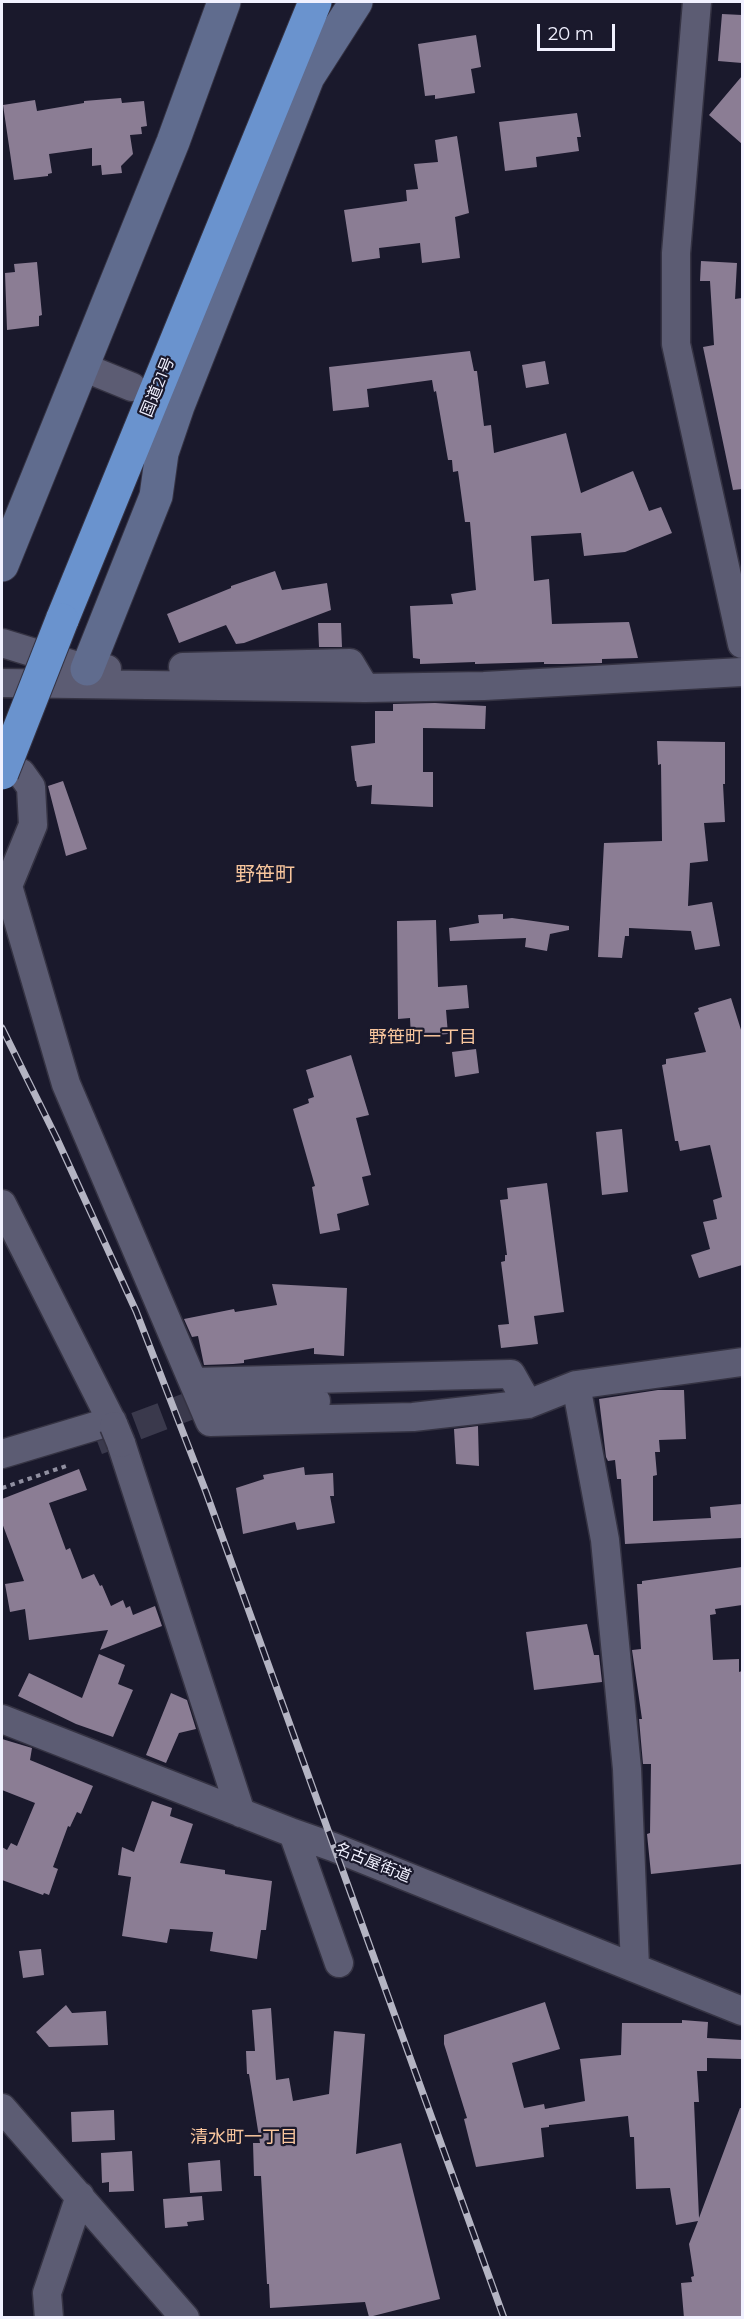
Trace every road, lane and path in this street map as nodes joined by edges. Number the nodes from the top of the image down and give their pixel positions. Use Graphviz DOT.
graph roads {
  1 [pos="224,2"];
  2 [pos="292,2"];
  3 [pos="315,2"];
  4 [pos="356,2"];
  5 [pos="697,2"];
  6 [pos="83,366"];
  7 [pos="132,387"];
  8 [pos="2,565"];
  9 [pos="55,618"];
  10 [pos="2,643"];
  11 [pos="742,644"];
  12 [pos="87,669"];
  13 [pos="742,672"];
  14 [pos="2,683"];
  15 [pos="365,688"];
  16 [pos="2,728"];
  17 [pos="2,766"];
  18 [pos="2,772"];
  19 [pos="2,1204"];
  20 [pos="742,1362"];
  21 [pos="576,1385"];
  22 [pos="201,1391"];
  23 [pos="528,1404"];
  24 [pos="111,1433"];
  25 [pos="2,1454"];
  26 [pos="78,1462"];
  27 [pos="2,1468"];
  28 [pos="2,1488"];
  29 [pos="2,1719"];
  30 [pos="241,1813"];
  31 [pos="293,1833"];
  32 [pos="339,1963"];
  33 [pos="634,1967"];
  34 [pos="742,2011"];
  35 [pos="2,2108"];
  36 [pos="80,2196"];
  37 [pos="49,2318"];
  38 [pos="185,2318"];
  1 -- 6 [label="street"];
  2 -- 9 [label="highway, 国道21号"];
  3 -- 9 [label="highway, 国道21号"];
  4 -- 12 [label="street"];
  5 -- 11 [label="street"];
  6 -- 7 [label="street"];
  6 -- 8 [label="street"];
  9 -- 16 [label="highway, 国道21号"];
  9 -- 18 [label="highway, 国道21号, bridge"];
  10 -- 12 [label="street"];
  12 -- 15 [label="street"];
  13 -- 15 [label="street"];
  14 -- 15 [label="street"];
  17 -- 22 [label="street"];
  19 -- 24 [label="street"];
  20 -- 21 [label="street"];
  21 -- 23 [label="street"];
  21 -- 33 [label="street"];
  22 -- 23 [label="street"];
  22 -- 23 [label="street"];
  24 -- 25 [label="street"];
  24 -- 27 [label="street"];
  24 -- 30 [label="street"];
  26 -- 28 [label="path"];
  29 -- 30 [label="street, 名古屋街道"];
  30 -- 31 [label="street, 名古屋街道"];
  31 -- 32 [label="street"];
  31 -- 33 [label="street, 名古屋街道"];
  33 -- 34 [label="street, 名古屋街道"];
  35 -- 36 [label="street"];
  36 -- 37 [label="street"];
  36 -- 38 [label="street"];
}
